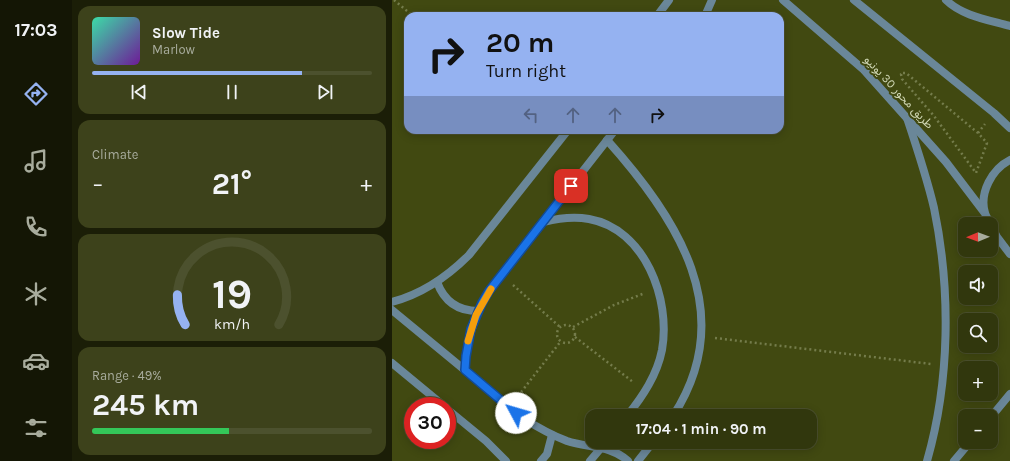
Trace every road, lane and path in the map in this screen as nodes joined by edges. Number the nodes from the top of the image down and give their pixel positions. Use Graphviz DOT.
graph roads {
  1 [pos="394,0"];
  2 [pos="669,0"];
  3 [pos="712,0"];
  4 [pos="783,0"];
  5 [pos="854,0"];
  6 [pos="946,0"];
  7 [pos="408,12"];
  8 [pos="660,12"];
  9 [pos="707,12"];
  10 [pos="1010,26"];
  11 [pos="906,73"];
  12 [pos="907,118"];
  13 [pos="1010,128"];
  14 [pos="565,134"];
  15 [pos="612,134"];
  16 [pos="608,140"];
  17 [pos="1010,160"];
  18 [pos="984,212"];
  19 [pos="987,217"];
  20 [pos="544,222"];
  21 [pos="998,238"];
  22 [pos="1010,254"];
  23 [pos="502,276"];
  24 [pos="437,282"];
  25 [pos="658,289"];
  26 [pos="392,302"];
  27 [pos="392,310"];
  28 [pos="478,311"];
  29 [pos="560,327"];
  30 [pos="573,328"];
  31 [pos="575,337"];
  32 [pos="701,337"];
  33 [pos="561,341"];
  34 [pos="392,363"];
  35 [pos="943,366"];
  36 [pos="465,370"];
  37 [pos="645,392"];
  38 [pos="433,397"];
  39 [pos="1009,398"];
  40 [pos="510,407"];
  41 [pos="632,409"];
  42 [pos="677,409"];
  43 [pos="998,410"];
  44 [pos="456,416"];
  45 [pos="552,435"];
  46 [pos="585,445"];
  47 [pos="600,449"];
  48 [pos="610,449"];
  49 [pos="647,449"];
  50 [pos="964,449"];
  51 [pos="506,461"];
  52 [pos="542,461"];
  53 [pos="590,461"];
  54 [pos="628,461"];
  55 [pos="638,461"];
  56 [pos="927,461"];
  57 [pos="954,461"];
  1 -- 7 [label="path"];
  2 -- 8 [label="street"];
  3 -- 9 [label="street"];
  4 -- 12 [label="street, طريق محور 30 يونيو"];
  5 -- 13 [label="street"];
  6 -- 10 [label="street"];
  11 -- 11 [label="path"];
  12 -- 18 [label="street, طريق محور 30 يونيو"];
  12 -- 35 [label="street"];
  14 -- 24 [label="street"];
  15 -- 16 [label="street"];
  16 -- 20 [label="street"];
  16 -- 32 [label="street"];
  17 -- 18 [label="street"];
  18 -- 19 [label="street, طريق محور 30 يونيو"];
  20 -- 23 [label="street"];
  20 -- 25 [label="street"];
  21 -- 22 [label="street, طريق محور 30 يونيو"];
  23 -- 28 [label="street"];
  23 -- 29 [label="path"];
  24 -- 26 [label="street"];
  24 -- 28 [label="street"];
  25 -- 30 [label="path"];
  25 -- 37 [label="street"];
  27 -- 36 [label="street"];
  28 -- 36 [label="street"];
  29 -- 30 [label="path"];
  29 -- 33 [label="path"];
  30 -- 31 [label="path"];
  31 -- 33 [label="path"];
  31 -- 37 [label="path"];
  32 -- 35 [label="path"];
  32 -- 42 [label="street"];
  33 -- 40 [label="path"];
  34 -- 38 [label="street"];
  35 -- 56 [label="street"];
  36 -- 40 [label="street"];
  37 -- 41 [label="street"];
  39 -- 43 [label="street"];
  40 -- 45 [label="street"];
  44 -- 51 [label="street"];
  45 -- 46 [label="street"];
  45 -- 52 [label="street"];
  47 -- 53 [label="street"];
  48 -- 54 [label="street"];
  49 -- 55 [label="street"];
  50 -- 57 [label="street"];
}
